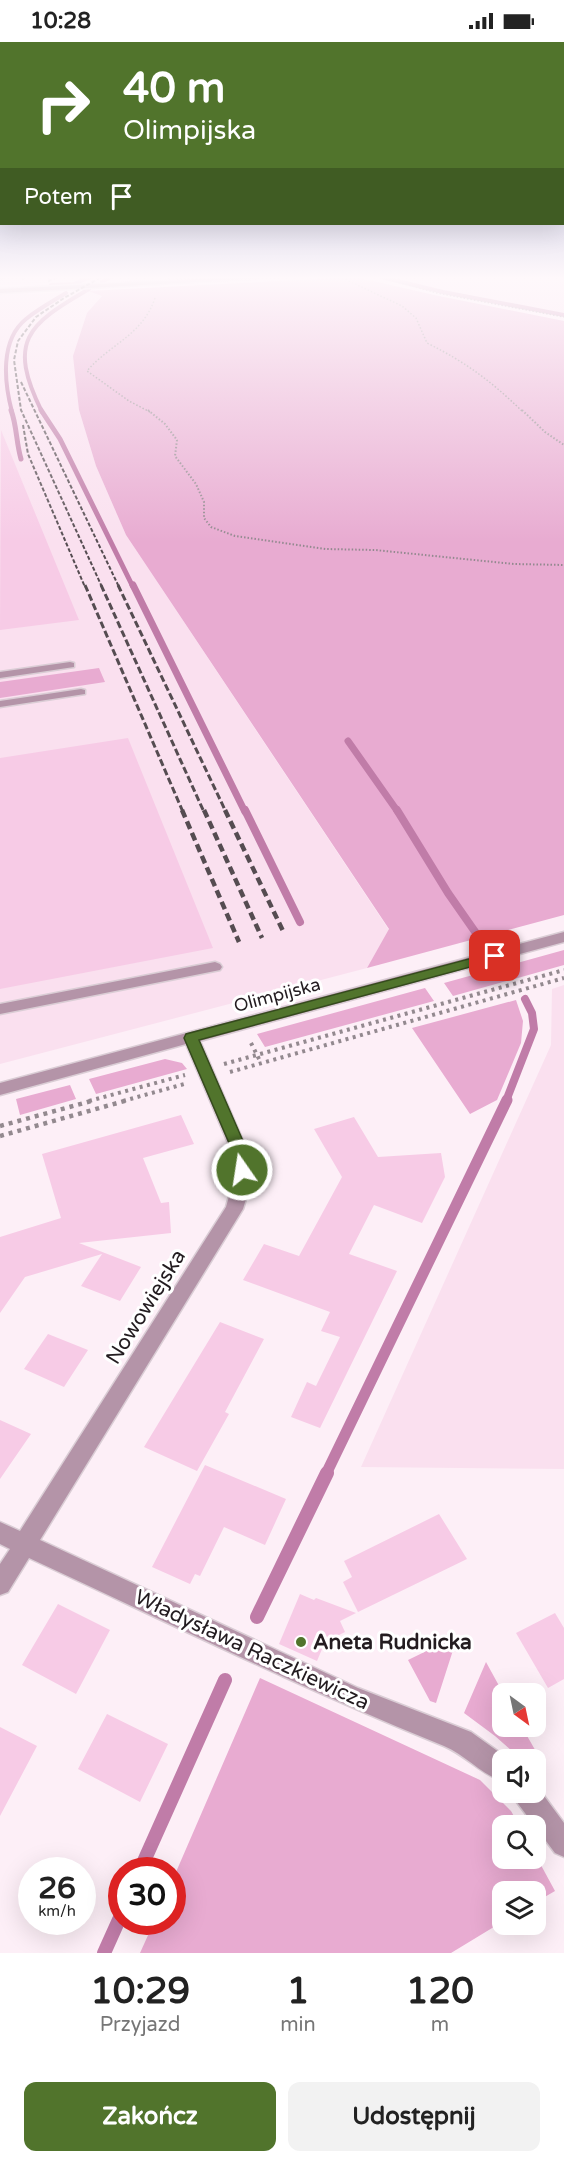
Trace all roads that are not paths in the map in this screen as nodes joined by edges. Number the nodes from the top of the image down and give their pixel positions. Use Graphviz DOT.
graph roads {
  1 [pos="70,665"];
  2 [pos="0,675"];
  3 [pos="81,692"];
  4 [pos="0,704"];
  5 [pos="564,938"];
  6 [pos="215,967"];
  7 [pos="0,1009"];
  8 [pos="191,1038"];
  9 [pos="0,1089"];
  10 [pos="0,1533"];
  11 [pos="24,1544"];
  12 [pos="0,1584"];
  13 [pos="492,1762"];
  14 [pos="533,1803"];
  15 [pos="564,1844"];
  1 -- 2 [label="street"];
  3 -- 4 [label="street"];
  5 -- 8 [label="street, Olimpijska"];
  6 -- 7 [label="street"];
  8 -- 9 [label="street, Olimpijska"];
  8 -- 11 [label="street, Nowowiejska"];
  10 -- 11 [label="street, Władysława Raczkiewicza"];
  11 -- 12 [label="street, Nowowiejska"];
  11 -- 13 [label="street, Władysława Raczkiewicza"];
  14 -- 15 [label="street"];
}
